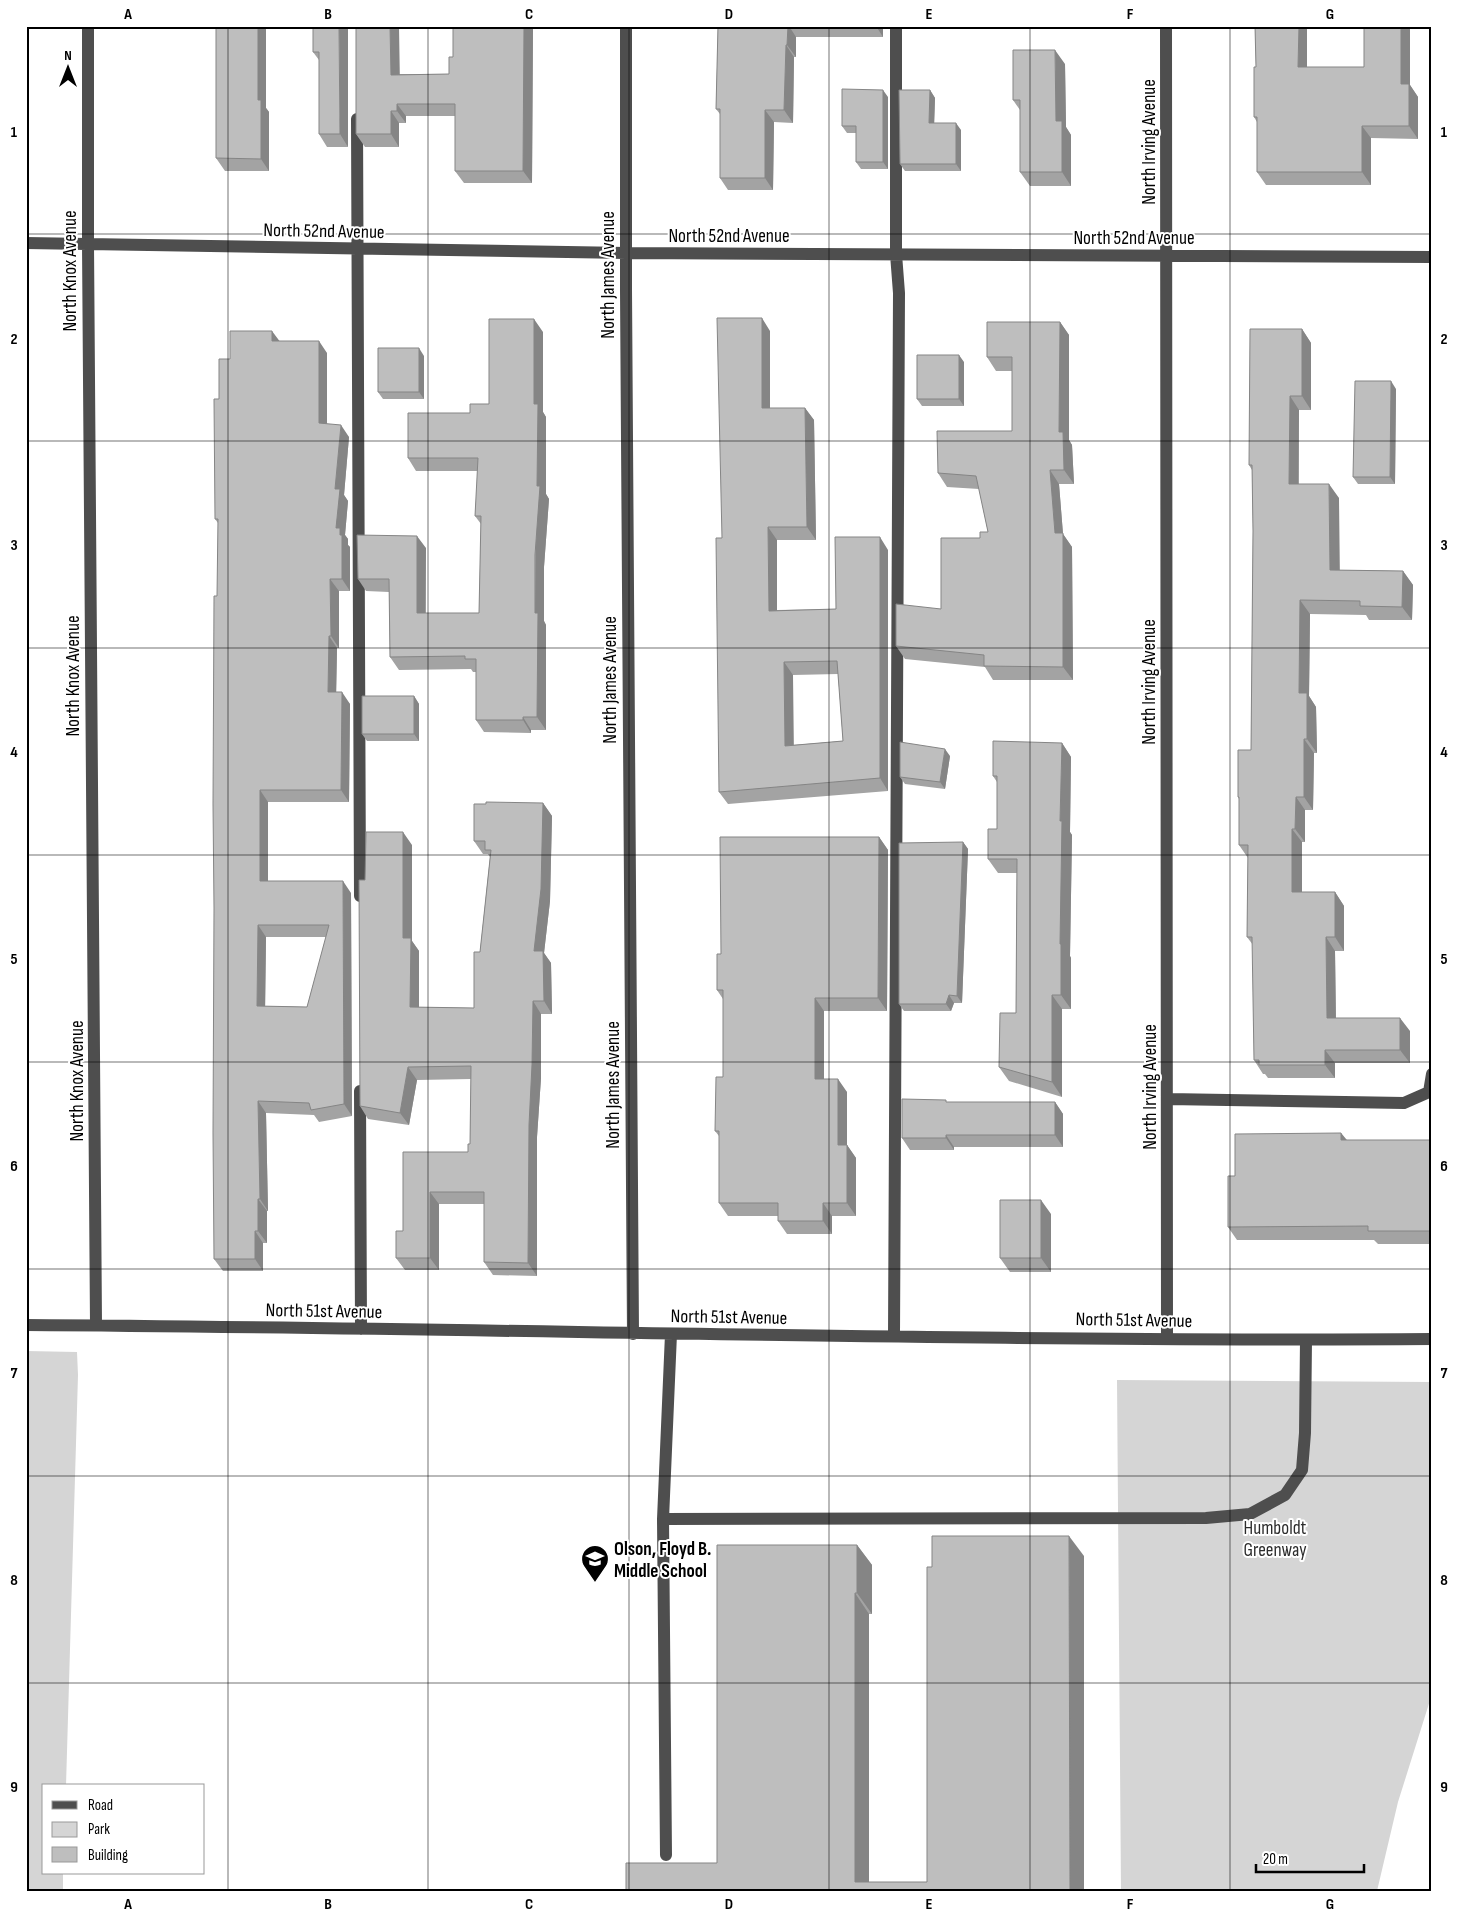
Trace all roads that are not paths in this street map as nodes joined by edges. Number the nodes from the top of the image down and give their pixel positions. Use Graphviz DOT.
graph roads {
  1 [pos="88,26"];
  2 [pos="626,26"];
  3 [pos="896,26"];
  4 [pos="1166,26"];
  5 [pos="357,103"];
  6 [pos="26,244"];
  7 [pos="88,244"];
  8 [pos="357,249"];
  9 [pos="626,253"];
  10 [pos="896,254"];
  11 [pos="1167,257"];
  12 [pos="1432,257"];
  13 [pos="360,909"];
  14 [pos="1432,1074"];
  15 [pos="360,1079"];
  16 [pos="1168,1099"];
  17 [pos="26,1325"];
  18 [pos="96,1325"];
  19 [pos="361,1329"];
  20 [pos="632,1334"];
  21 [pos="671,1334"];
  22 [pos="894,1336"];
  23 [pos="1167,1338"];
  24 [pos="1432,1339"];
  25 [pos="1306,1340"];
  26 [pos="664,1519"];
  27 [pos="666,1855"];
  1 -- 7 [label="street, North Knox Avenue"];
  2 -- 9 [label="street, North James Avenue"];
  3 -- 10 [label="street"];
  4 -- 11 [label="street, North Irving Avenue"];
  5 -- 8 [label="street"];
  6 -- 7 [label="street, North 52nd Avenue"];
  7 -- 8 [label="street, North 52nd Avenue"];
  7 -- 18 [label="street, North Knox Avenue"];
  8 -- 9 [label="street, North 52nd Avenue"];
  8 -- 13 [label="street"];
  9 -- 10 [label="street, North 52nd Avenue"];
  9 -- 20 [label="street, North James Avenue"];
  10 -- 11 [label="street, North 52nd Avenue"];
  10 -- 22 [label="street"];
  11 -- 12 [label="street, North 52nd Avenue"];
  11 -- 16 [label="street, North Irving Avenue"];
  14 -- 16 [label="street"];
  15 -- 19 [label="street"];
  16 -- 23 [label="street, North Irving Avenue"];
  17 -- 18 [label="street, North 51st Avenue"];
  18 -- 19 [label="street, North 51st Avenue"];
  19 -- 20 [label="street, North 51st Avenue"];
  20 -- 21 [label="street, North 51st Avenue"];
  21 -- 22 [label="street, North 51st Avenue"];
  21 -- 26 [label="street"];
  22 -- 23 [label="street, North 51st Avenue"];
  23 -- 25 [label="street, North 51st Avenue"];
  24 -- 25 [label="street, North 51st Avenue"];
  25 -- 26 [label="street"];
  26 -- 27 [label="street"];
}
